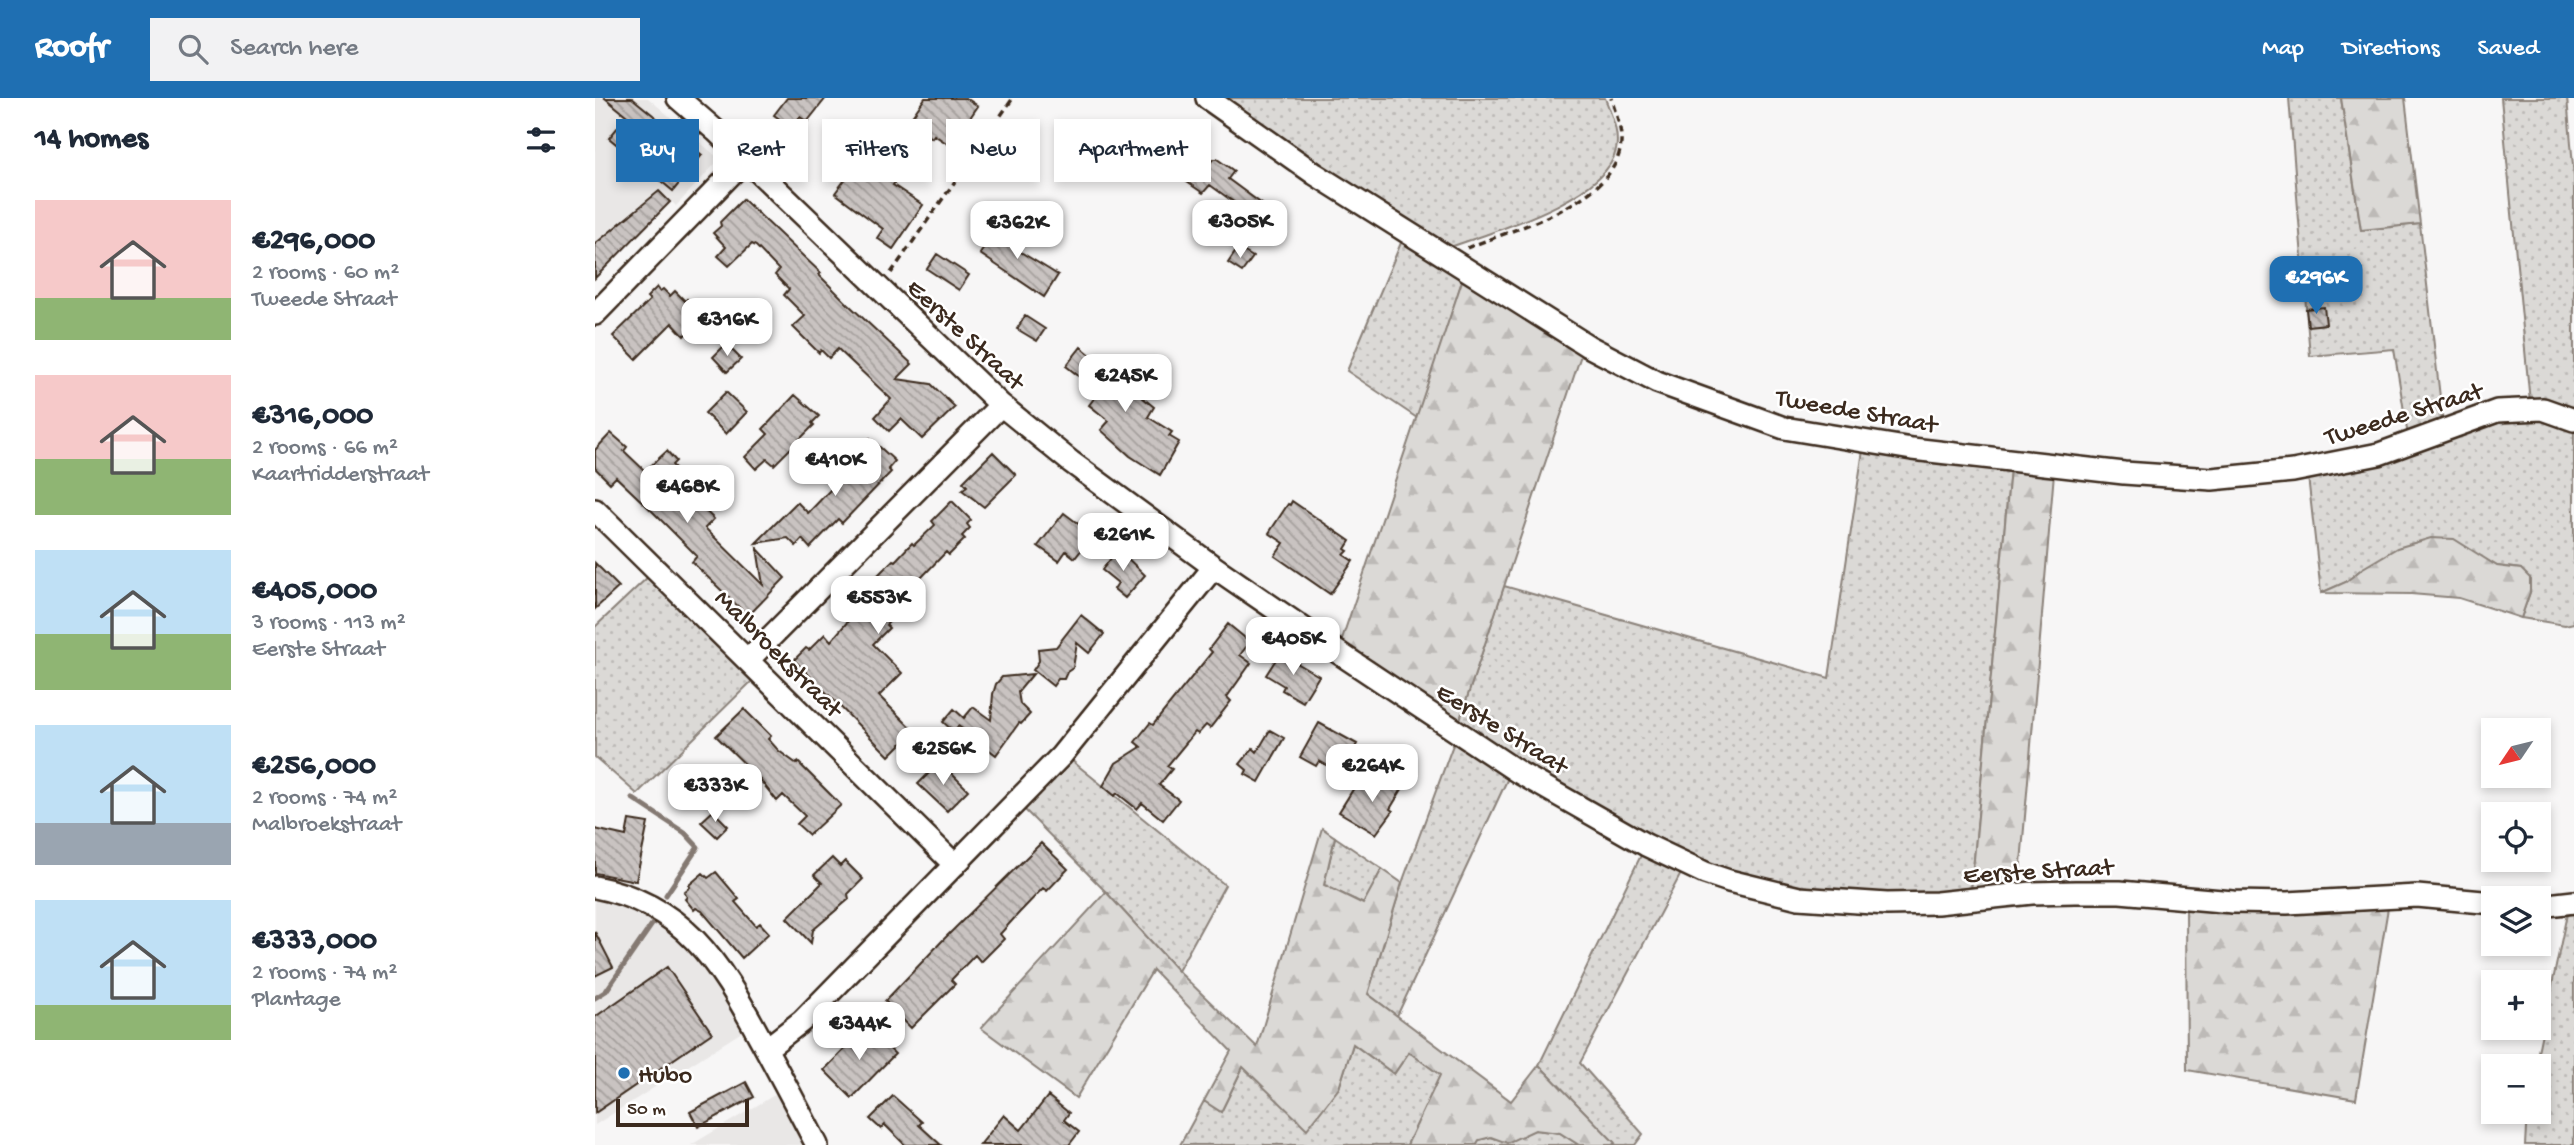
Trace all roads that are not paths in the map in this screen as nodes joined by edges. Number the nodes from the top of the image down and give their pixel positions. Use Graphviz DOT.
graph roads {
  1 [pos="678,98"];
  2 [pos="1207,98"];
  3 [pos="713,130"];
  4 [pos="723,182"];
  5 [pos="769,182"];
  6 [pos="595,314"];
  7 [pos="1001,405"];
  8 [pos="2574,419"];
  9 [pos="595,510"];
  10 [pos="1214,567"];
  11 [pos="748,660"];
  12 [pos="955,865"];
  13 [pos="595,887"];
  14 [pos="2481,902"];
  15 [pos="2574,902"];
  16 [pos="2551,905"];
  17 [pos="766,1049"];
  18 [pos="817,1145"];
  1 -- 3 [label="street, Eerste Straat"];
  2 -- 8 [label="street, Tweede Straat"];
  4 -- 6 [label="street"];
  5 -- 7 [label="street, Eerste Straat"];
  7 -- 10 [label="street, Eerste Straat"];
  7 -- 11 [label="street"];
  9 -- 11 [label="street, Malbroekstraat"];
  10 -- 12 [label="street"];
  10 -- 14 [label="street, Eerste Straat"];
  11 -- 12 [label="street, Malbroekstraat"];
  12 -- 17 [label="street"];
  13 -- 17 [label="street"];
  15 -- 16 [label="street"];
  17 -- 18 [label="street"];
}
